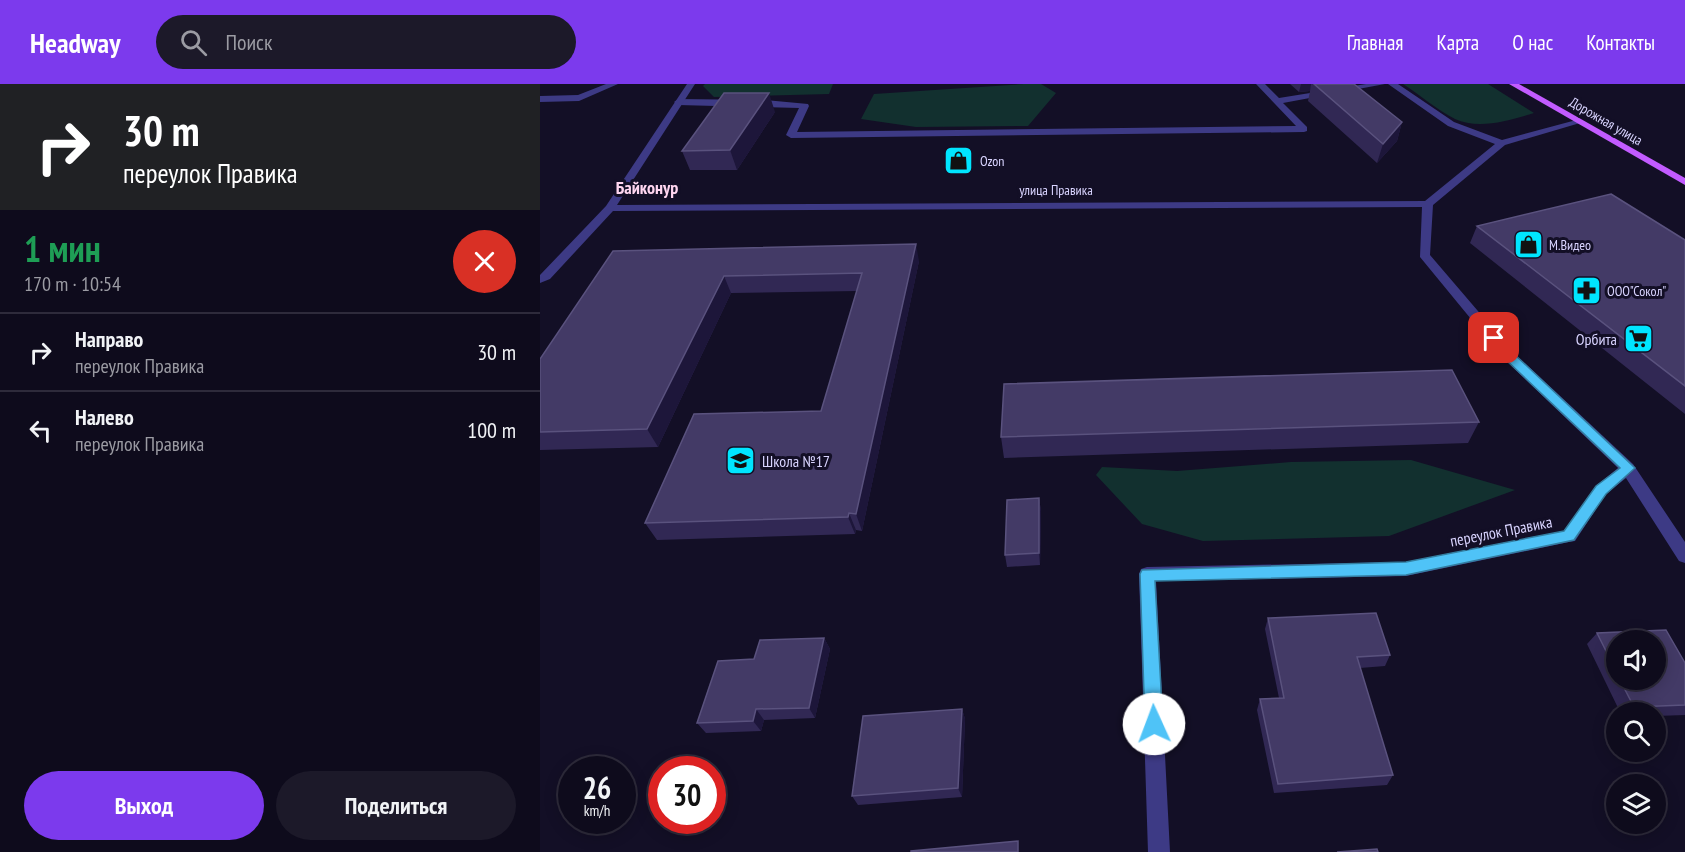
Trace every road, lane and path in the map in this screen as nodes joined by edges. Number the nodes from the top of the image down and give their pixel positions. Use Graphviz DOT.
graph roads {
  1 [pos="614,84"];
  2 [pos="691,84"];
  3 [pos="1260,84"];
  4 [pos="1381,84"];
  5 [pos="1392,84"];
  6 [pos="1513,84"];
  7 [pos="540,99"];
  8 [pos="1279,101"];
  9 [pos="678,102"];
  10 [pos="1577,121"];
  11 [pos="1502,143"];
  12 [pos="1685,182"];
  13 [pos="1428,204"];
  14 [pos="610,208"];
  15 [pos="540,279"];
  16 [pos="1629,468"];
  17 [pos="1685,556"];
  18 [pos="1159,852"];
  1 -- 7 [label="street"];
  2 -- 9 [label="street"];
  3 -- 8 [label="street"];
  4 -- 8 [label="street"];
  5 -- 11 [label="street"];
  6 -- 10 [label="main road, Дорожная улица"];
  8 -- 9 [label="street"];
  9 -- 14 [label="street"];
  10 -- 11 [label="street"];
  10 -- 12 [label="main road, Дорожная улица"];
  11 -- 13 [label="street"];
  13 -- 14 [label="street, улица Правика"];
  13 -- 16 [label="street"];
  14 -- 15 [label="street"];
  16 -- 17 [label="street"];
  16 -- 18 [label="street, переулок Правика"];
}
